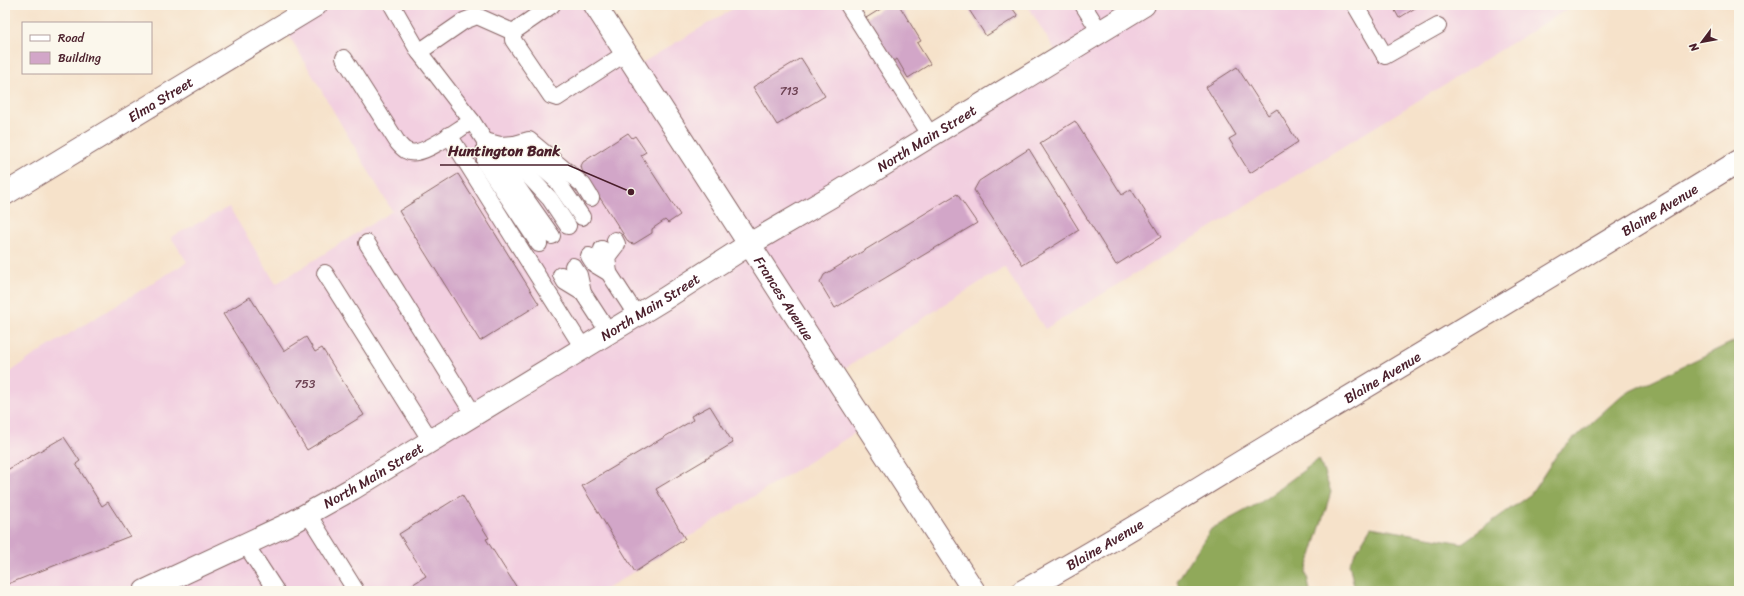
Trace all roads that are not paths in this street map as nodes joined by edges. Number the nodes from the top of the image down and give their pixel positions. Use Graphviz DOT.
graph roads {
  1 [pos="316,5"];
  2 [pos="392,5"];
  3 [pos="552,5"];
  4 [pos="595,5"];
  5 [pos="848,5"];
  6 [pos="1083,5"];
  7 [pos="1144,5"];
  8 [pos="1356,5"];
  9 [pos="1438,26"];
  10 [pos="513,32"];
  11 [pos="1100,32"];
  12 [pos="419,52"];
  13 [pos="626,53"];
  14 [pos="344,58"];
  15 [pos="472,121"];
  16 [pos="449,135"];
  17 [pos="931,136"];
  18 [pos="500,143"];
  19 [pos="1739,161"];
  20 [pos="5,194"];
  21 [pos="591,198"];
  22 [pos="575,222"];
  23 [pos="546,240"];
  24 [pos="367,243"];
  25 [pos="748,245"];
  26 [pos="603,250"];
  27 [pos="567,271"];
  28 [pos="325,273"];
  29 [pos="637,316"];
  30 [pos="609,333"];
  31 [pos="583,348"];
  32 [pos="474,414"];
  33 [pos="432,440"];
  34 [pos="308,514"];
  35 [pos="246,545"];
  36 [pos="145,591"];
  37 [pos="276,591"];
  38 [pos="356,591"];
  39 [pos="974,591"];
  40 [pos="1023,591"];
  1 -- 20 [label="street, Elma Street"];
  2 -- 12 [label="lane"];
  3 -- 10 [label="lane"];
  4 -- 13 [label="street, Frances Avenue"];
  5 -- 17 [label="lane"];
  6 -- 11 [label="lane"];
  7 -- 11 [label="street, North Main Street"];
  8 -- 9 [label="lane"];
  10 -- 12 [label="lane"];
  10 -- 13 [label="lane"];
  11 -- 17 [label="street, North Main Street"];
  12 -- 15 [label="lane"];
  13 -- 25 [label="street, Frances Avenue"];
  14 -- 16 [label="lane"];
  15 -- 16 [label="lane"];
  15 -- 18 [label="lane"];
  16 -- 31 [label="lane"];
  17 -- 25 [label="street, North Main Street"];
  18 -- 21 [label="lane"];
  18 -- 22 [label="lane"];
  18 -- 23 [label="lane"];
  19 -- 40 [label="street, Blaine Avenue"];
  24 -- 32 [label="lane"];
  25 -- 29 [label="street, North Main Street"];
  25 -- 39 [label="street, Frances Avenue"];
  26 -- 29 [label="lane"];
  27 -- 30 [label="lane"];
  28 -- 33 [label="lane"];
  29 -- 30 [label="street, North Main Street"];
  30 -- 31 [label="street, North Main Street"];
  31 -- 32 [label="street, North Main Street"];
  32 -- 33 [label="street, North Main Street"];
  33 -- 34 [label="street, North Main Street"];
  34 -- 35 [label="street, North Main Street"];
  34 -- 38 [label="lane"];
  35 -- 36 [label="street, North Main Street"];
  35 -- 37 [label="lane"];
}
